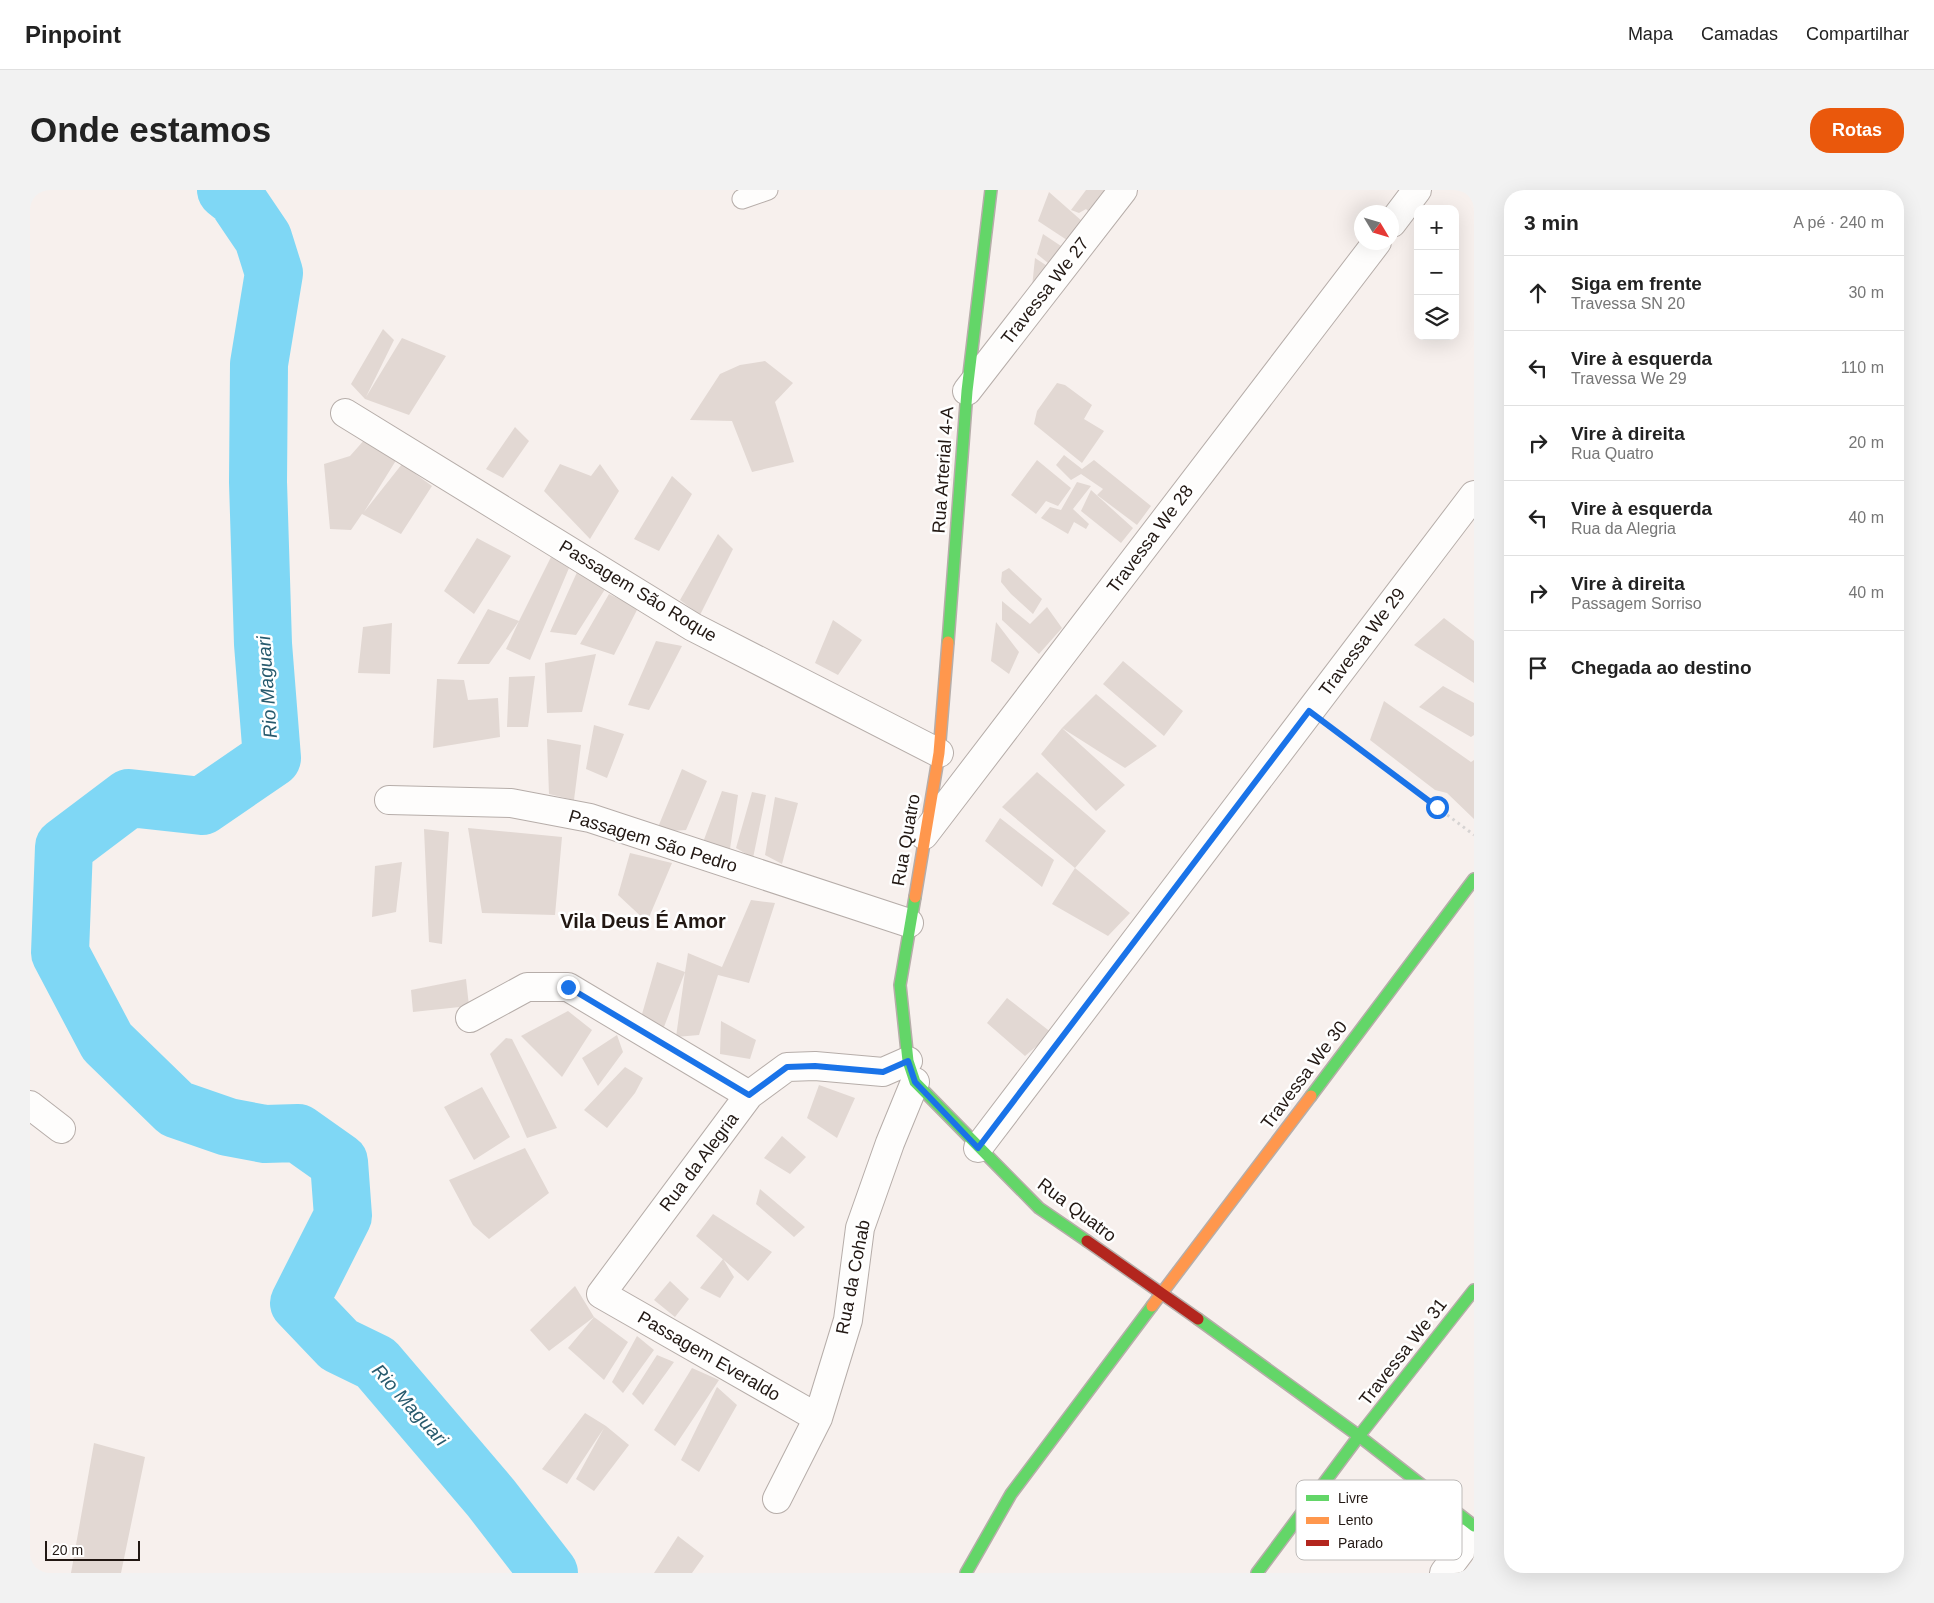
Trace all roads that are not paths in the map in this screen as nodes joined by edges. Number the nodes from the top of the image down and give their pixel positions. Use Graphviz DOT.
graph roads {
  1 [pos="768,190"];
  2 [pos="991,190"];
  3 [pos="1123,190"];
  4 [pos="1417,190"];
  5 [pos="742,199"];
  6 [pos="1399,214"];
  7 [pos="1371,250"];
  8 [pos="967,391"];
  9 [pos="345,413"];
  10 [pos="1474,495"];
  11 [pos="939,753"];
  12 [pos="389,800"];
  13 [pos="924,835"];
  14 [pos="1474,879"];
  15 [pos="909,924"];
  16 [pos="470,1018"];
  17 [pos="912,1071"];
  18 [pos="749,1095"];
  19 [pos="30,1105"];
  20 [pos="61,1129"];
  21 [pos="978,1148"];
  22 [pos="1474,1290"];
  23 [pos="1162,1293"];
  24 [pos="601,1294"];
  25 [pos="818,1418"];
  26 [pos="1358,1436"];
  27 [pos="1326,1480"];
  28 [pos="1415,1480"];
  29 [pos="777,1499"];
  30 [pos="1462,1517"];
  31 [pos="1296,1520"];
  32 [pos="1474,1526"];
  33 [pos="1474,1533"];
  34 [pos="1462,1549"];
  35 [pos="1454,1560"];
  36 [pos="966,1573"];
  37 [pos="1257,1573"];
  38 [pos="1444,1573"];
  1 -- 5 [label="lane"];
  2 -- 8 [label="main road, Rua Arterial 4-A"];
  3 -- 8 [label="street, Travessa We 27"];
  4 -- 6 [label="street"];
  7 -- 13 [label="street, Travessa We 28"];
  8 -- 11 [label="main road, Rua Arterial 4-A"];
  9 -- 11 [label="street, Passagem São Roque"];
  10 -- 21 [label="street, Travessa We 29"];
  11 -- 13 [label="main road, Rua Quatro"];
  12 -- 15 [label="street, Passagem São Pedro"];
  13 -- 15 [label="main road, Rua Quatro"];
  14 -- 23 [label="main road, Travessa We 30"];
  15 -- 17 [label="main road, Rua Quatro"];
  16 -- 18 [label="street"];
  17 -- 18 [label="street, Rua da Alegria"];
  17 -- 21 [label="main road, Rua Quatro"];
  17 -- 25 [label="street, Rua da Cohab"];
  18 -- 24 [label="street, Rua da Alegria"];
  19 -- 20 [label="street"];
  21 -- 23 [label="main road, Rua Quatro"];
  22 -- 26 [label="main road, Travessa We 31"];
  23 -- 26 [label="main road, Rua Quatro"];
  23 -- 36 [label="main road, Travessa We 30"];
  24 -- 25 [label="street, Passagem Everaldo"];
  25 -- 29 [label="street, Rua da Cohab"];
  26 -- 27 [label="main road, Travessa We 31"];
  26 -- 28 [label="main road, Rua Quatro"];
  30 -- 32 [label="main road, Rua Quatro"];
  31 -- 37 [label="main road, Travessa We 31"];
  33 -- 34 [label="street"];
  35 -- 38 [label="street"];
}
